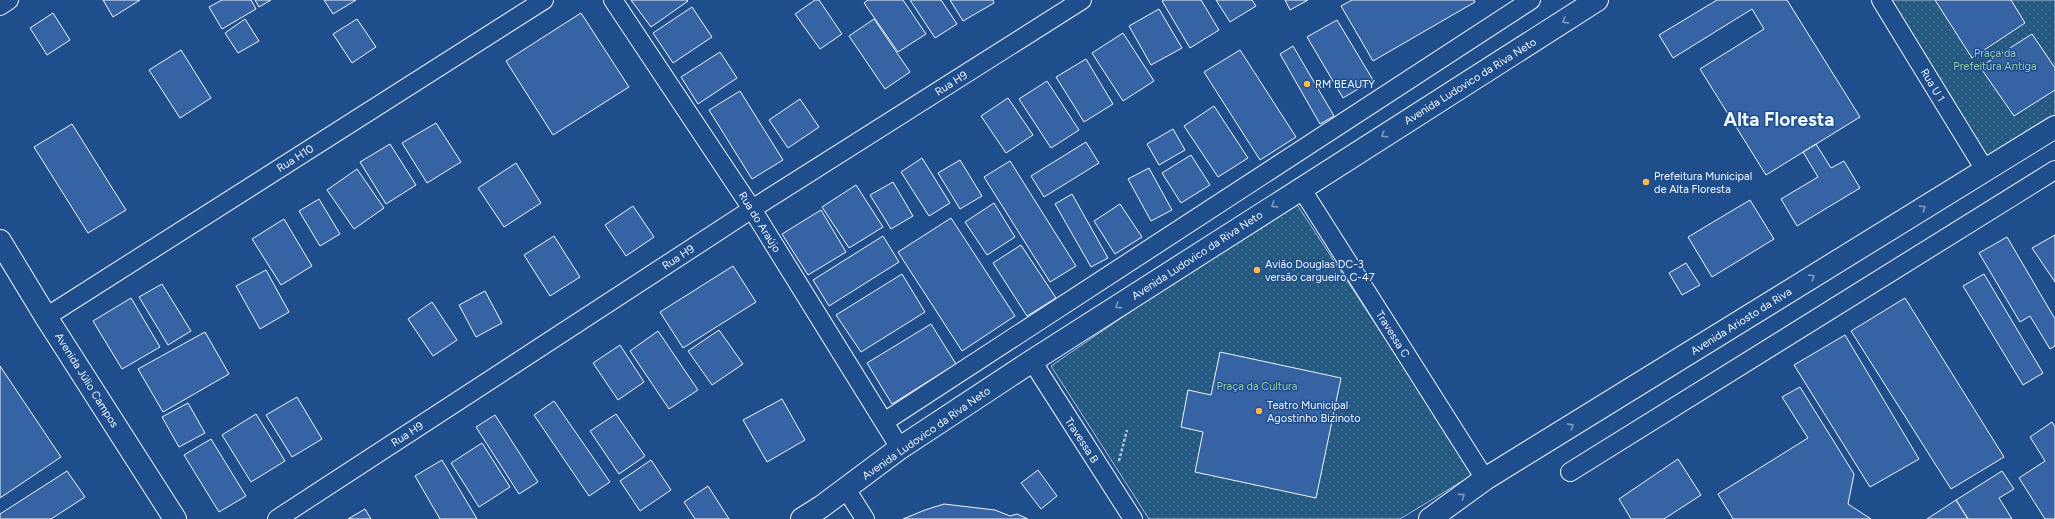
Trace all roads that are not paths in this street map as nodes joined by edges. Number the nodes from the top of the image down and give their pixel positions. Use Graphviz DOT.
graph roads {
  1 [pos="9,0"];
  2 [pos="544,0"];
  3 [pos="613,0"];
  4 [pos="1082,0"];
  5 [pos="1531,0"];
  6 [pos="1598,0"];
  7 [pos="1881,0"];
  8 [pos="0,6"];
  9 [pos="2055,127"];
  10 [pos="1985,170"];
  11 [pos="2055,170"];
  12 [pos="1301,188"];
  13 [pos="752,209"];
  14 [pos="0,241"];
  15 [pos="46,316"];
  16 [pos="1032,361"];
  17 [pos="884,422"];
  18 [pos="900,448"];
  19 [pos="1570,472"];
  20 [pos="1485,479"];
  21 [pos="846,489"];
  22 [pos="824,513"];
  23 [pos="175,519"];
  24 [pos="277,519"];
  25 [pos="802,519"];
  26 [pos="865,519"];
  27 [pos="1133,519"];
  28 [pos="1430,519"];
  1 -- 8 [label="street"];
  2 -- 15 [label="street, Rua H10"];
  3 -- 13 [label="street, Rua do Araújo"];
  4 -- 13 [label="street, Rua H9"];
  5 -- 17 [label="street"];
  6 -- 12 [label="street, Avenida Ludovico da Riva Neto, one-way"];
  7 -- 10 [label="street, Rua U 1"];
  9 -- 10 [label="street, Avenida Ariosto da Riva"];
  20 -- 10 [label="street, Avenida Ariosto da Riva, one-way"];
  11 -- 19 [label="street"];
  12 -- 16 [label="street, Avenida Ludovico da Riva Neto, one-way"];
  12 -- 20 [label="street, Travessa C"];
  13 -- 17 [label="street, Rua do Araújo"];
  13 -- 24 [label="street, Rua H9"];
  14 -- 15 [label="street, Avenida Júlio Campos"];
  15 -- 23 [label="street, Avenida Júlio Campos"];
  16 -- 18 [label="street, Avenida Ludovico da Riva Neto"];
  16 -- 27 [label="street, Travessa B"];
  17 -- 18 [label="street, Rua do Araújo"];
  18 -- 21 [label="street, Avenida Ludovico da Riva Neto"];
  28 -- 20 [label="street, Avenida Ariosto da Riva, one-way"];
  21 -- 22 [label="street, Avenida Ludovico da Riva Neto"];
  21 -- 26 [label="street"];
  22 -- 25 [label="street, Avenida Ludovico da Riva Neto"];
}
